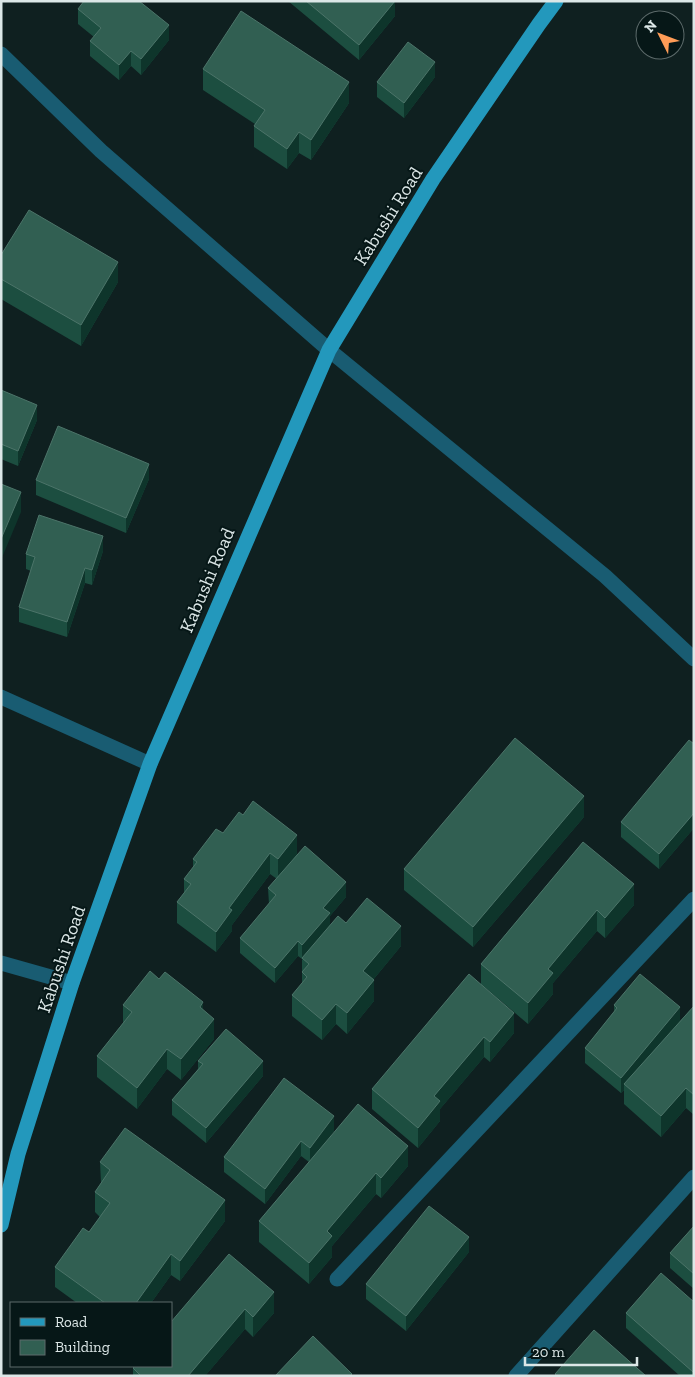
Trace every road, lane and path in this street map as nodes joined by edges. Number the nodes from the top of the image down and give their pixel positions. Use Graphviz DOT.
graph roads {
  1 [pos="556,1"];
  2 [pos="1,54"];
  3 [pos="329,350"];
  4 [pos="694,659"];
  5 [pos="1,697"];
  6 [pos="150,764"];
  7 [pos="694,899"];
  8 [pos="1,963"];
  9 [pos="72,983"];
  10 [pos="694,1177"];
  11 [pos="1,1225"];
  12 [pos="337,1279"];
  13 [pos="516,1376"];
  1 -- 3 [label="main road, Kabushi Road"];
  2 -- 3 [label="street"];
  3 -- 4 [label="street"];
  3 -- 6 [label="main road, Kabushi Road"];
  5 -- 6 [label="street"];
  6 -- 9 [label="main road, Kabushi Road"];
  7 -- 12 [label="street"];
  8 -- 9 [label="street"];
  9 -- 11 [label="main road, Kabushi Road"];
  10 -- 13 [label="street"];
}
